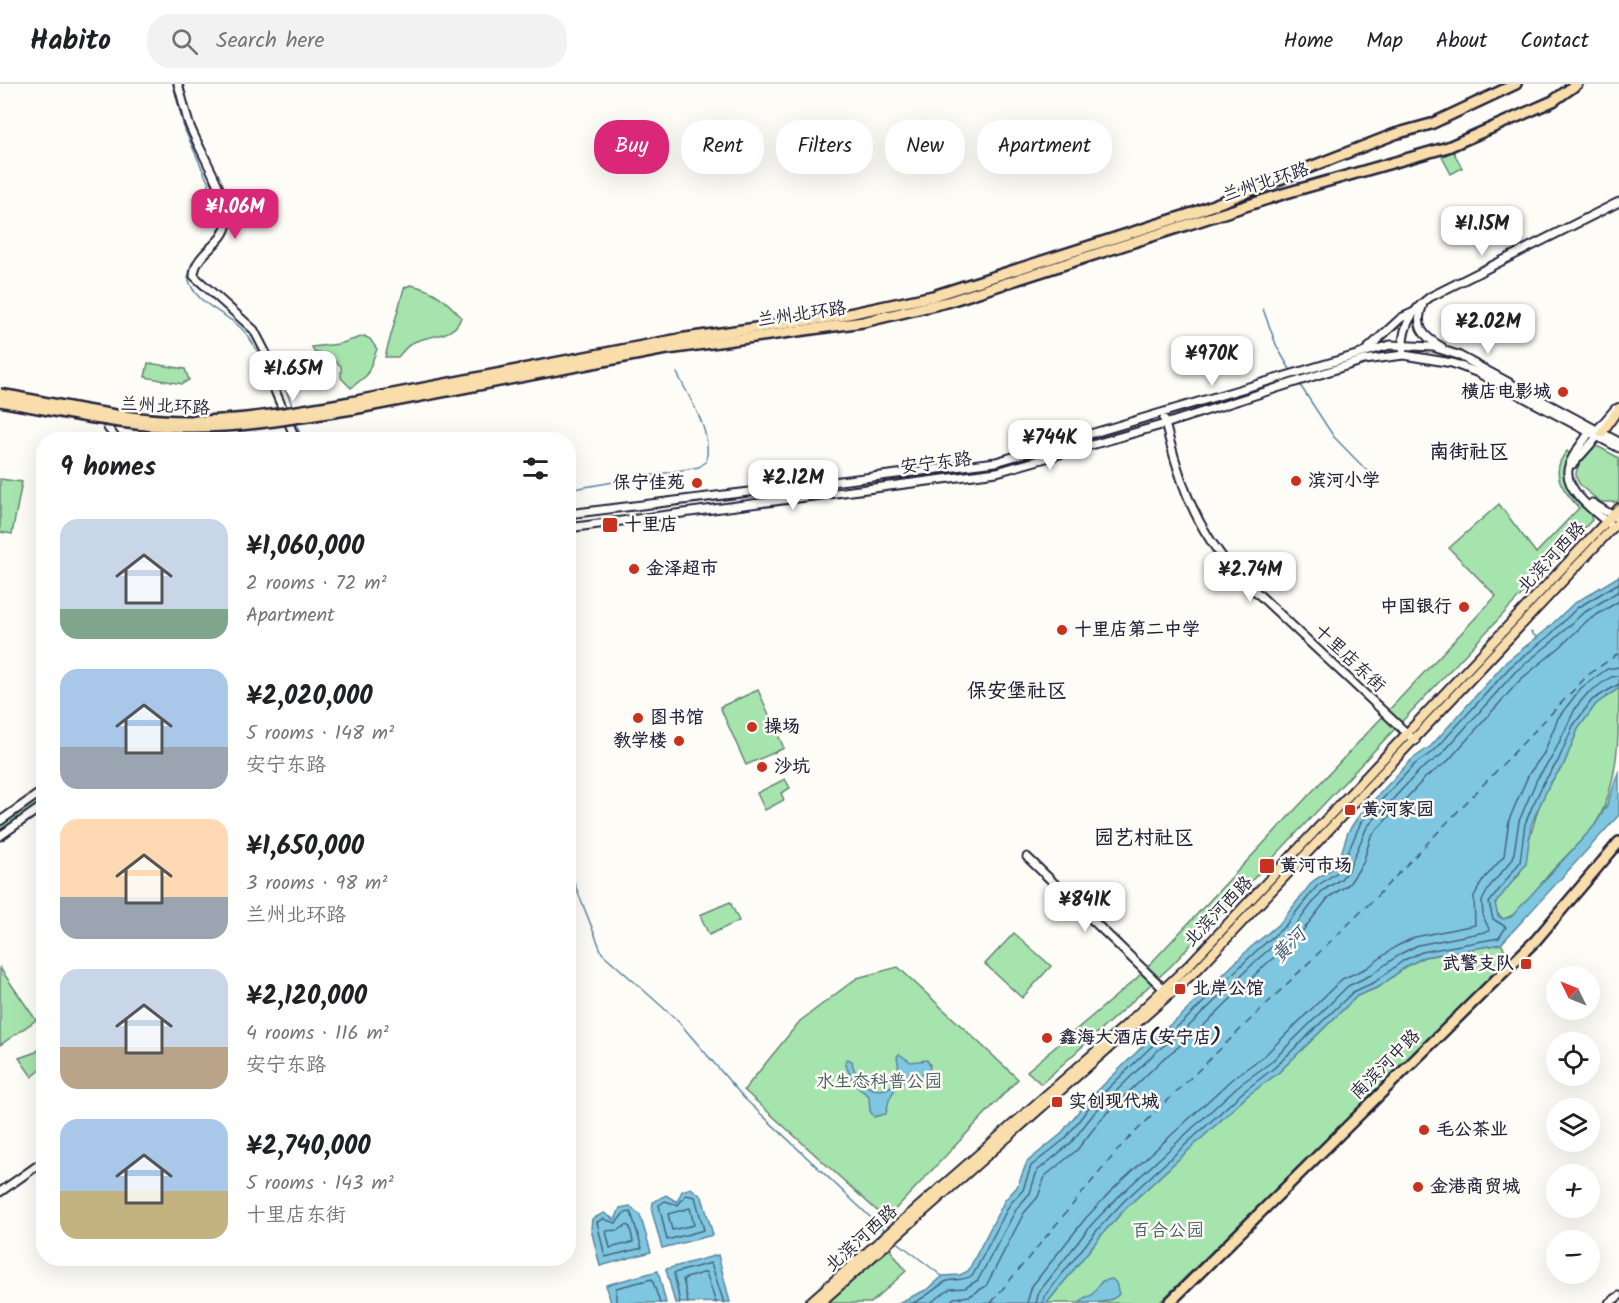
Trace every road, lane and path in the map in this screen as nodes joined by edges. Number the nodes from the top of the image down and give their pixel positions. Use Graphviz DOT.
graph roads {
  1 [pos="178,84"];
  2 [pos="1577,84"];
  3 [pos="1512,86"];
  4 [pos="1619,202"];
  5 [pos="1424,302"];
  6 [pos="1412,313"];
  7 [pos="766,333"];
  8 [pos="1403,345"];
  9 [pos="1450,351"];
  10 [pos="1364,352"];
  11 [pos="1404,355"];
  12 [pos="0,394"];
  13 [pos="0,401"];
  14 [pos="352,405"];
  15 [pos="1619,406"];
  16 [pos="1162,414"];
  17 [pos="1165,424"];
  18 [pos="108,428"];
  19 [pos="111,432"];
  20 [pos="293,432"];
  21 [pos="1589,433"];
  22 [pos="1598,433"];
  23 [pos="1619,442"];
  24 [pos="1619,448"];
  25 [pos="1619,508"];
  26 [pos="576,513"];
  27 [pos="1614,521"];
  28 [pos="576,527"];
  29 [pos="1407,734"];
  30 [pos="1415,741"];
  31 [pos="36,796"];
  32 [pos="36,811"];
  33 [pos="0,821"];
  34 [pos="0,836"];
  35 [pos="1619,842"];
  36 [pos="1619,850"];
  37 [pos="1027,856"];
  38 [pos="1163,988"];
  39 [pos="1170,994"];
  40 [pos="1156,1007"];
  41 [pos="36,1167"];
  42 [pos="0,1192"];
  43 [pos="894,1234"];
  44 [pos="887,1241"];
  45 [pos="1619,1296"];
  46 [pos="809,1303"];
  47 [pos="820,1303"];
  48 [pos="1169,1303"];
  49 [pos="1177,1303"];
  50 [pos="1609,1303"];
  1 -- 20 [label="main road"];
  2 -- 7 [label="highway, 兰州北环路"];
  3 -- 7 [label="highway, 兰州北环路"];
  4 -- 5 [label="main road"];
  5 -- 6 [label="main road"];
  5 -- 9 [label="main road"];
  6 -- 8 [label="main road"];
  6 -- 10 [label="main road"];
  7 -- 14 [label="highway, 兰州北环路"];
  8 -- 9 [label="main road, 安宁东路"];
  8 -- 10 [label="main road, 安宁东路"];
  8 -- 11 [label="main road"];
  9 -- 22 [label="main road"];
  10 -- 16 [label="main road, 安宁东路"];
  11 -- 17 [label="main road, 安宁东路"];
  11 -- 21 [label="main road, 安宁东路"];
  12 -- 14 [label="highway, 兰州北环路, bridge"];
  13 -- 14 [label="highway, 兰州北环路, bridge"];
  15 -- 22 [label="main road"];
  16 -- 17 [label="main road, 十里店东街"];
  16 -- 26 [label="main road, 安宁东路"];
  17 -- 28 [label="main road, 安宁东路"];
  17 -- 29 [label="main road, 十里店东街"];
  18 -- 19 [label="main road"];
  21 -- 22 [label="main road, 安宁东路"];
  21 -- 27 [label="main road"];
  22 -- 23 [label="main road"];
  22 -- 24 [label="main road"];
  22 -- 27 [label="main road"];
  25 -- 27 [label="main road, 北滨河西路"];
  27 -- 29 [label="main road, 北滨河西路"];
  27 -- 30 [label="main road, 北滨河西路"];
  29 -- 30 [label="main road, 十里店东街"];
  29 -- 38 [label="main road, 北滨河西路"];
  30 -- 39 [label="main road, 北滨河西路"];
  31 -- 33 [label="main road"];
  32 -- 34 [label="main road"];
  35 -- 48 [label="highway, 南滨河中路"];
  36 -- 49 [label="highway, 南滨河中路"];
  37 -- 38 [label="main road"];
  38 -- 39 [label="main road"];
  38 -- 40 [label="main road"];
  38 -- 43 [label="main road, 北滨河西路"];
  39 -- 40 [label="main road, 北滨河西路"];
  40 -- 43 [label="main road, 北滨河西路"];
  41 -- 42 [label="main road"];
  43 -- 44 [label="main road, 北滨河西路"];
  44 -- 46 [label="main road, 北滨河西路"];
  44 -- 47 [label="main road, 北滨河西路"];
  45 -- 50 [label="main road"];
}
